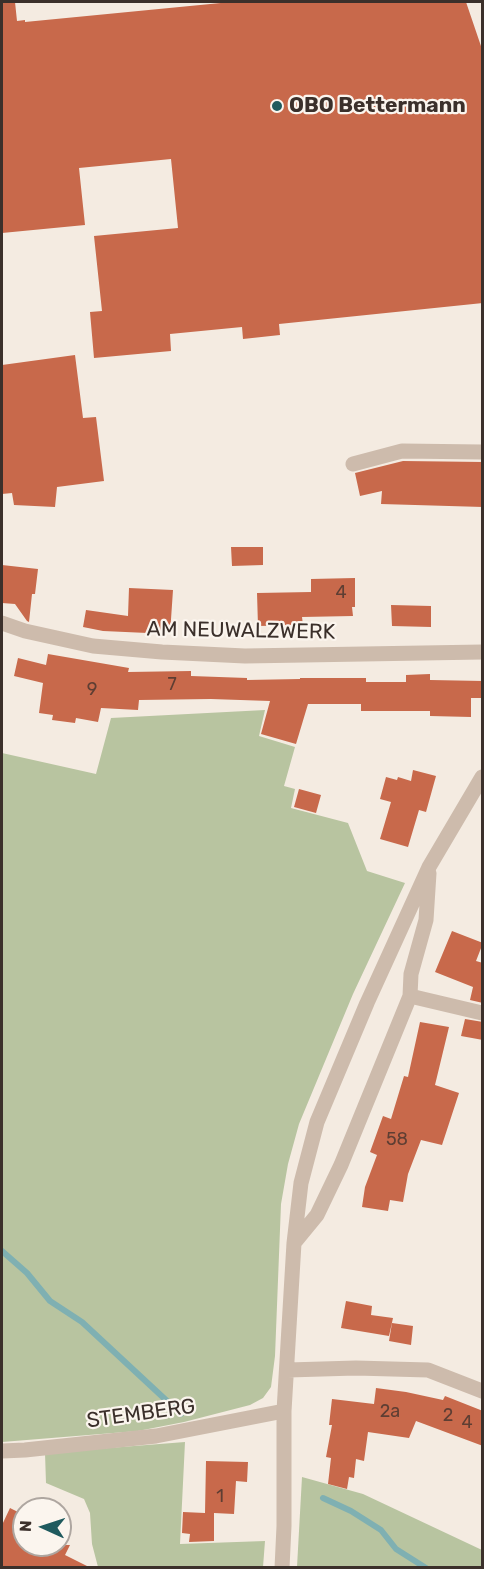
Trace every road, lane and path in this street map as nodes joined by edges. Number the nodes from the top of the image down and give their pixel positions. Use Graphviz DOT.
graph roads {
  1 [pos="483,452"];
  2 [pos="352,464"];
  3 [pos="2,623"];
  4 [pos="483,652"];
  5 [pos="483,777"];
  6 [pos="429,867"];
  7 [pos="410,996"];
  8 [pos="483,1013"];
  9 [pos="294,1243"];
  10 [pos="288,1370"];
  11 [pos="483,1391"];
  12 [pos="284,1411"];
  13 [pos="2,1451"];
  14 [pos="282,1568"];
  1 -- 2 [label="street"];
  3 -- 4 [label="street, AM NEUWALZWERK"];
  5 -- 6 [label="street"];
  6 -- 7 [label="street"];
  6 -- 9 [label="street"];
  7 -- 8 [label="street"];
  7 -- 9 [label="street"];
  9 -- 10 [label="street"];
  10 -- 11 [label="street"];
  10 -- 12 [label="street"];
  12 -- 13 [label="street, STEMBERG"];
  12 -- 14 [label="street"];
}
